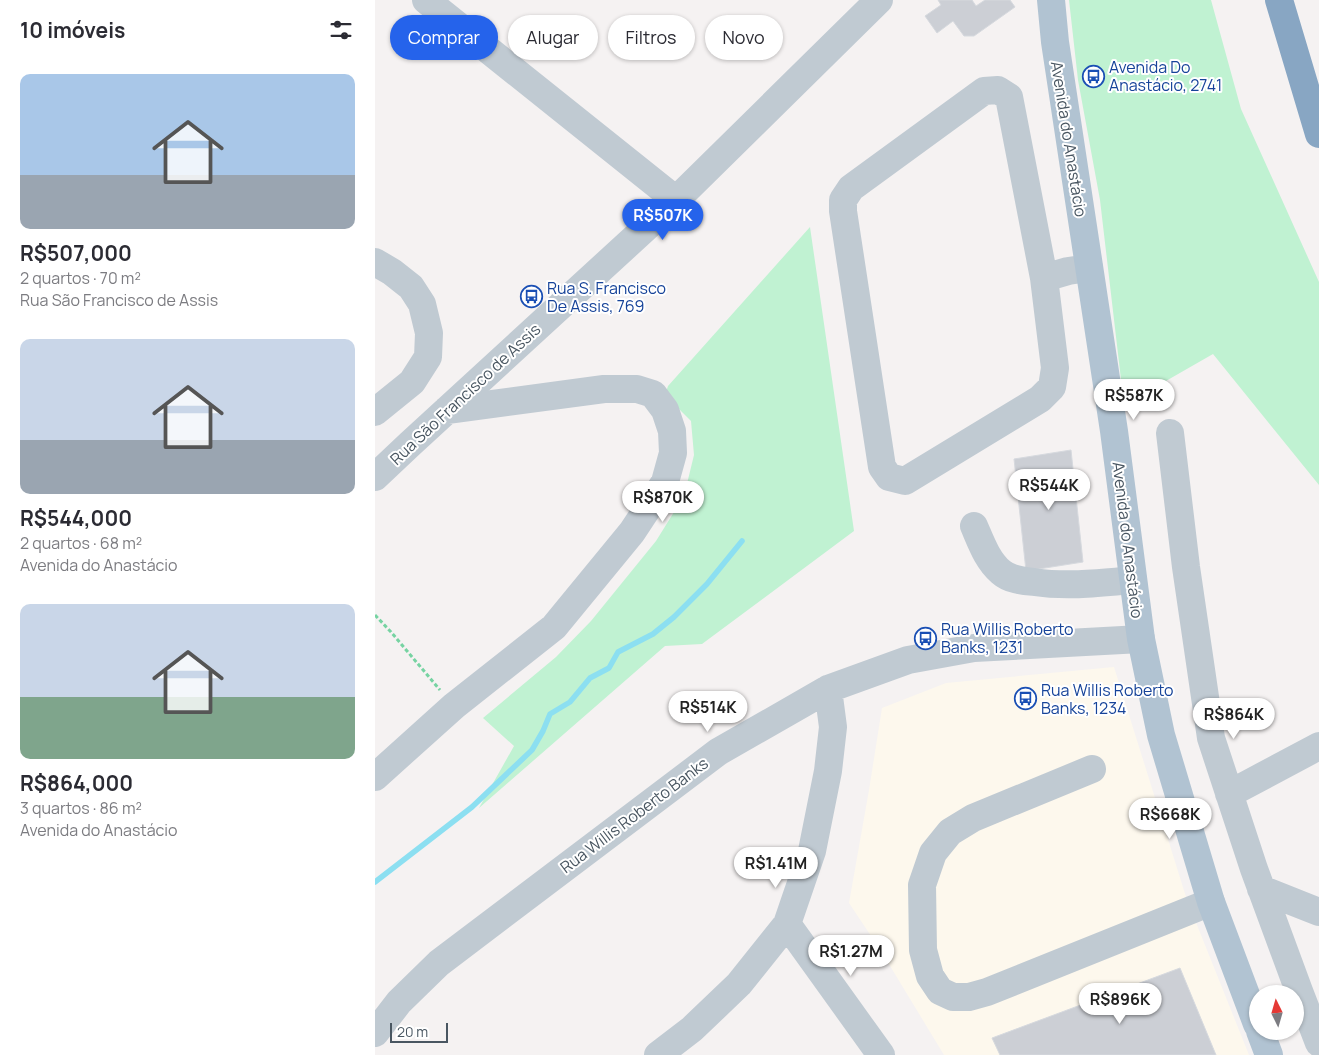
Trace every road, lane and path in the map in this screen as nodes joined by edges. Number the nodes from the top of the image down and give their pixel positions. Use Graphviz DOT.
graph roads {
  1 [pos="426,0"];
  2 [pos="879,0"];
  3 [pos="1039,0"];
  4 [pos="1051,0"];
  5 [pos="1279,0"];
  6 [pos="1055,42"];
  7 [pos="1319,134"];
  8 [pos="676,200"];
  9 [pos="375,262"];
  10 [pos="1089,268"];
  11 [pos="1044,278"];
  12 [pos="447,410"];
  13 [pos="375,412"];
  14 [pos="1170,433"];
  15 [pos="409,444"];
  16 [pos="375,449"];
  17 [pos="375,477"];
  18 [pos="974,526"];
  19 [pos="1133,580"];
  20 [pos="375,615"];
  21 [pos="1141,639"];
  22 [pos="828,689"];
  23 [pos="454,706"];
  24 [pos="1319,746"];
  25 [pos="1092,769"];
  26 [pos="375,777"];
  27 [pos="1229,794"];
  28 [pos="1261,889"];
  29 [pos="1211,902"];
  30 [pos="1319,912"];
  31 [pos="787,924"];
  32 [pos="1249,1003"];
  33 [pos="375,1033"];
  34 [pos="1263,1040"];
  35 [pos="1319,1043"];
  36 [pos="658,1055"];
  37 [pos="881,1055"];
  38 [pos="1269,1055"];
  1 -- 8 [label="street"];
  2 -- 8 [label="street, Rua São Francisco de Assis"];
  3 -- 6 [label="main road, Avenida do Anastácio"];
  4 -- 6 [label="main road, Avenida do Anastácio"];
  5 -- 7 [label="highway"];
  6 -- 10 [label="main road, Avenida do Anastácio"];
  8 -- 12 [label="street, Rua São Francisco de Assis"];
  9 -- 13 [label="street"];
  10 -- 11 [label="street"];
  10 -- 19 [label="main road, Avenida do Anastácio"];
  11 -- 11 [label="street"];
  12 -- 15 [label="street, Rua São Francisco de Assis"];
  12 -- 23 [label="street"];
  14 -- 27 [label="street"];
  15 -- 16 [label="street"];
  15 -- 17 [label="street, Rua São Francisco de Assis"];
  18 -- 19 [label="street"];
  19 -- 21 [label="main road, Avenida do Anastácio"];
  20 -- 23 [label="path"];
  21 -- 22 [label="street, Rua Willis Roberto Banks"];
  21 -- 29 [label="main road, Avenida do Anastácio"];
  22 -- 31 [label="street"];
  22 -- 33 [label="street, Rua Willis Roberto Banks"];
  23 -- 26 [label="street"];
  24 -- 27 [label="street"];
  25 -- 29 [label="street"];
  27 -- 28 [label="street"];
  28 -- 30 [label="street"];
  28 -- 35 [label="street"];
  29 -- 32 [label="main road, Avenida do Anastácio"];
  31 -- 36 [label="street"];
  31 -- 37 [label="street"];
  34 -- 38 [label="main road"];
}
